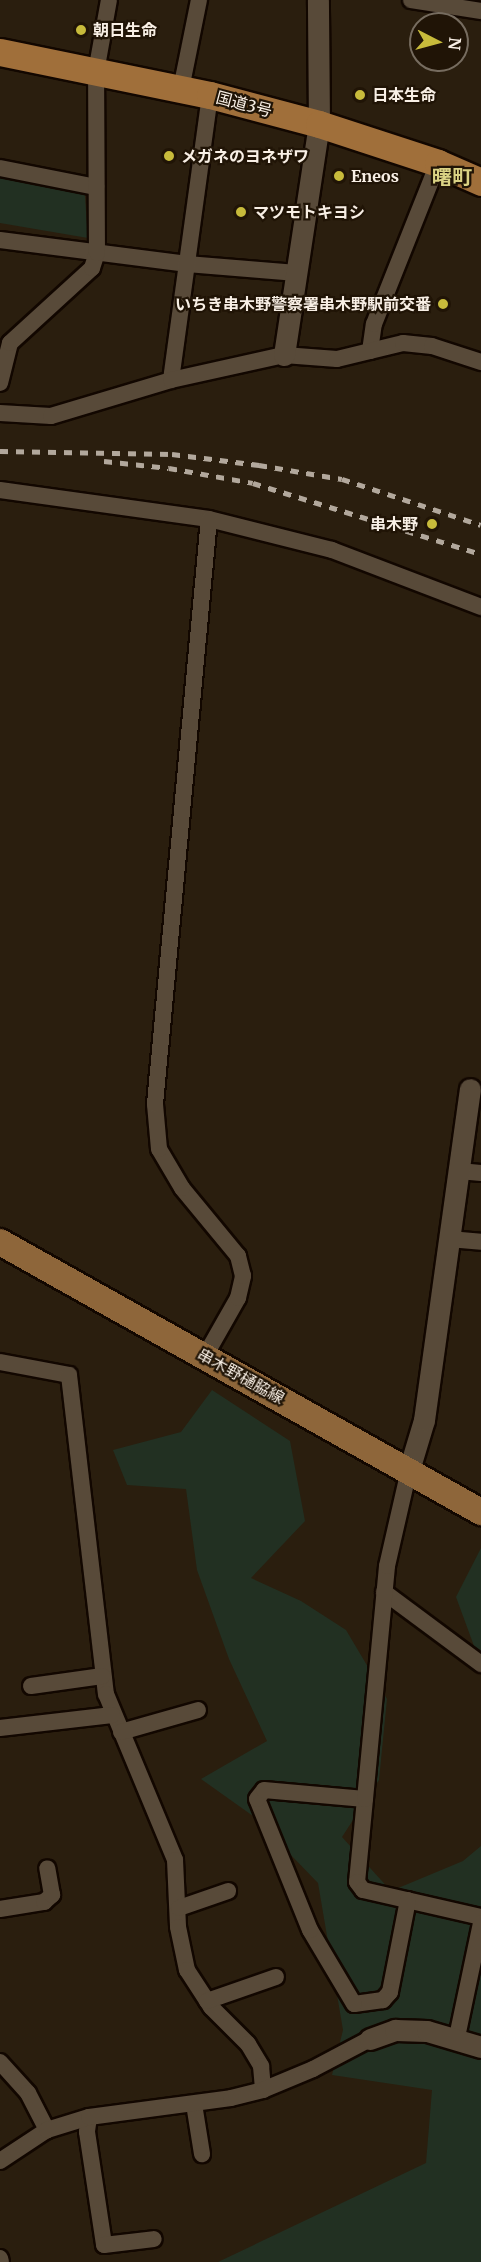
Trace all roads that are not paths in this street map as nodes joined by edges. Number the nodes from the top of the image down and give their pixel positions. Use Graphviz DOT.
graph roads {
  1 [pos="109,0"];
  2 [pos="199,0"];
  3 [pos="318,0"];
  4 [pos="421,1"];
  5 [pos="481,11"];
  6 [pos="0,52"];
  7 [pos="96,72"];
  8 [pos="181,89"];
  9 [pos="210,95"];
  10 [pos="319,124"];
  11 [pos="438,163"];
  12 [pos="0,168"];
  13 [pos="481,182"];
  14 [pos="96,187"];
  15 [pos="0,240"];
  16 [pos="97,253"];
  17 [pos="187,264"];
  18 [pos="297,273"];
  19 [pos="370,351"];
  20 [pos="284,355"];
  21 [pos="481,362"];
  22 [pos="171,380"];
  23 [pos="0,383"];
  24 [pos="0,413"];
  25 [pos="0,490"];
  26 [pos="209,519"];
  27 [pos="481,607"];
  28 [pos="474,1095"];
  29 [pos="459,1171"];
  30 [pos="481,1173"];
  31 [pos="449,1239"];
  32 [pos="0,1242"];
  33 [pos="481,1242"];
  34 [pos="205,1356"];
  35 [pos="0,1362"];
  36 [pos="409,1470"];
  37 [pos="481,1512"];
  38 [pos="384,1593"];
  39 [pos="481,1664"];
  40 [pos="102,1676"];
  41 [pos="31,1686"];
  42 [pos="198,1710"];
  43 [pos="112,1715"];
  44 [pos="0,1728"];
  45 [pos="121,1732"];
  46 [pos="365,1798"];
  47 [pos="47,1868"];
  48 [pos="228,1892"];
  49 [pos="408,1900"];
  50 [pos="178,1908"];
  51 [pos="0,1909"];
  52 [pos="481,1917"];
  53 [pos="481,1923"];
  54 [pos="276,1977"];
  55 [pos="207,2001"];
  56 [pos="457,2037"];
  57 [pos="370,2039"];
  58 [pos="481,2047"];
  59 [pos="0,2062"];
  60 [pos="263,2090"];
  61 [pos="194,2104"];
  62 [pos="89,2117"];
  63 [pos="47,2130"];
  64 [pos="202,2154"];
  65 [pos="0,2161"];
  66 [pos="154,2239"];
  1 -- 7 [label="street"];
  2 -- 8 [label="street"];
  3 -- 10 [label="street"];
  4 -- 5 [label="street"];
  6 -- 7 [label="highway, 国道3号"];
  7 -- 8 [label="highway, 国道3号"];
  7 -- 14 [label="street"];
  8 -- 9 [label="highway, 国道3号"];
  9 -- 10 [label="highway, 国道3号"];
  9 -- 17 [label="street"];
  10 -- 11 [label="highway, 国道3号"];
  10 -- 18 [label="street"];
  11 -- 13 [label="highway, 国道3号"];
  11 -- 19 [label="street"];
  12 -- 14 [label="street"];
  14 -- 16 [label="street"];
  15 -- 16 [label="street"];
  16 -- 17 [label="street"];
  16 -- 23 [label="street"];
  17 -- 18 [label="street"];
  17 -- 22 [label="street"];
  18 -- 20 [label="street"];
  19 -- 20 [label="street"];
  19 -- 21 [label="street"];
  20 -- 22 [label="street"];
  22 -- 24 [label="street"];
  25 -- 26 [label="street"];
  26 -- 27 [label="street"];
  26 -- 34 [label="street"];
  28 -- 29 [label="street"];
  29 -- 30 [label="street"];
  29 -- 31 [label="street"];
  31 -- 33 [label="street"];
  31 -- 36 [label="street"];
  32 -- 34 [label="main road, 串木野樋脇線"];
  34 -- 36 [label="main road, 串木野樋脇線"];
  35 -- 40 [label="street"];
  36 -- 37 [label="main road, 串木野樋脇線"];
  36 -- 38 [label="street"];
  38 -- 39 [label="street"];
  38 -- 46 [label="street"];
  40 -- 41 [label="street"];
  40 -- 43 [label="street"];
  42 -- 45 [label="street"];
  43 -- 44 [label="street"];
  43 -- 45 [label="street"];
  45 -- 50 [label="street"];
  46 -- 49 [label="street"];
  46 -- 49 [label="street"];
  47 -- 51 [label="street"];
  48 -- 50 [label="street"];
  49 -- 52 [label="street"];
  50 -- 55 [label="street"];
  53 -- 56 [label="street"];
  54 -- 55 [label="street"];
  55 -- 60 [label="street"];
  56 -- 57 [label="street"];
  56 -- 58 [label="street"];
  57 -- 60 [label="street"];
  59 -- 63 [label="street"];
  60 -- 61 [label="street"];
  61 -- 62 [label="street"];
  61 -- 64 [label="street"];
  62 -- 63 [label="street"];
  62 -- 66 [label="street"];
  63 -- 65 [label="street"];
}
